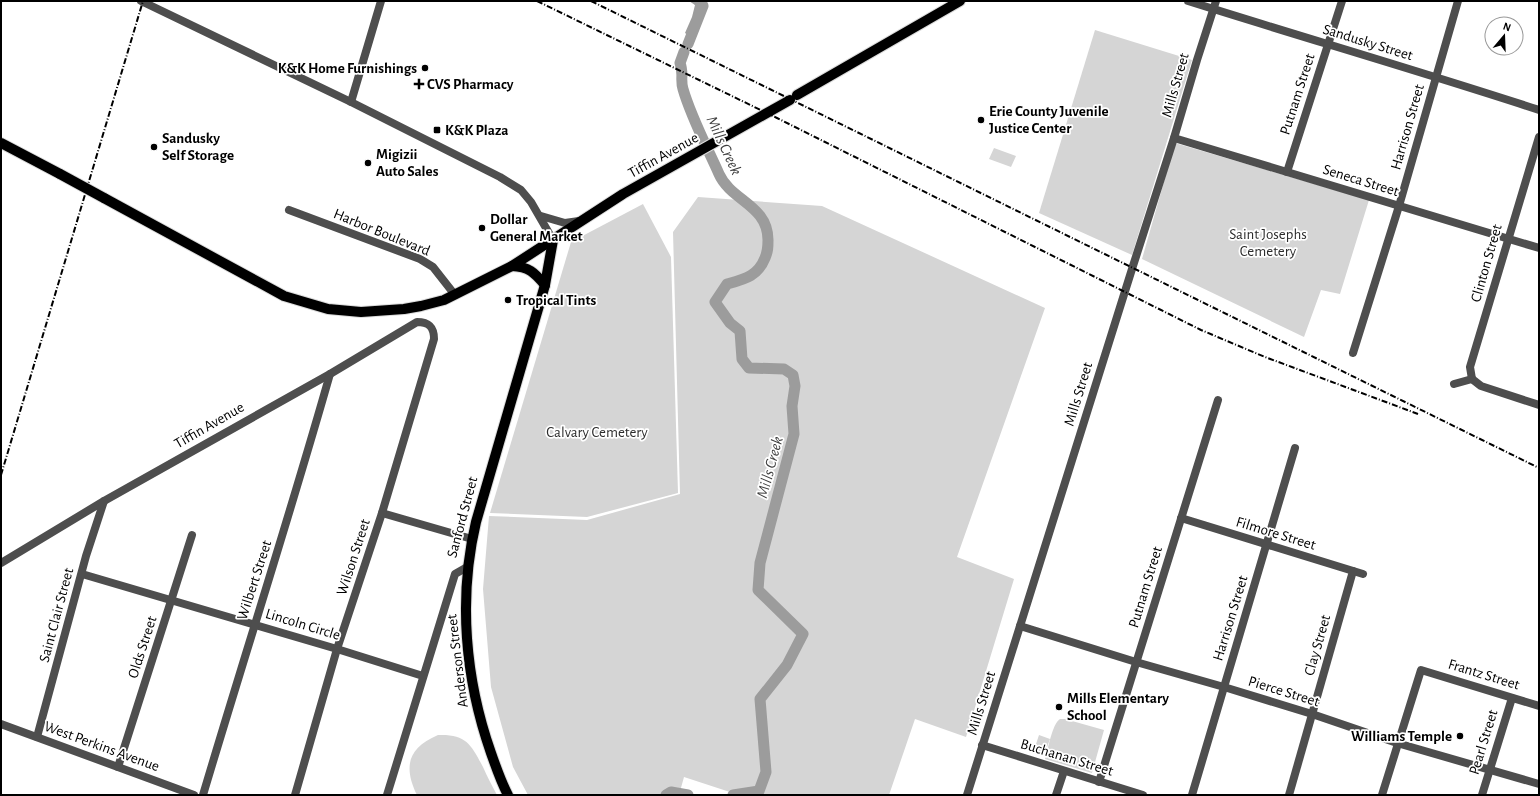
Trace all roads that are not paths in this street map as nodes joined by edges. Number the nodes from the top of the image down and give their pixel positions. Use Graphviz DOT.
graph roads {
  1 [pos="141,1"];
  2 [pos="381,1"];
  3 [pos="960,1"];
  4 [pos="1188,1"];
  5 [pos="1342,1"];
  6 [pos="1458,1"];
  7 [pos="1215,5"];
  8 [pos="1328,45"];
  9 [pos="1435,76"];
  10 [pos="351,102"];
  11 [pos="1539,110"];
  12 [pos="1539,137"];
  13 [pos="1174,138"];
  14 [pos="1,143"];
  15 [pos="1287,172"];
  16 [pos="1399,206"];
  17 [pos="288,210"];
  18 [pos="540,216"];
  19 [pos="584,220"];
  20 [pos="1508,239"];
  21 [pos="553,240"];
  22 [pos="1539,248"];
  23 [pos="512,266"];
  24 [pos="545,284"];
  25 [pos="455,295"];
  26 [pos="432,328"];
  27 [pos="1353,353"];
  28 [pos="330,374"];
  29 [pos="1472,379"];
  30 [pos="1454,384"];
  31 [pos="1218,400"];
  32 [pos="1539,405"];
  33 [pos="1296,448"];
  34 [pos="104,501"];
  35 [pos="382,512"];
  36 [pos="1181,518"];
  37 [pos="192,534"];
  38 [pos="472,539"];
  39 [pos="1267,545"];
  40 [pos="1,563"];
  41 [pos="469,566"];
  42 [pos="1353,571"];
  43 [pos="82,574"];
  44 [pos="1363,574"];
  45 [pos="171,601"];
  46 [pos="254,624"];
  47 [pos="1020,626"];
  48 [pos="338,649"];
  49 [pos="1136,662"];
  50 [pos="423,676"];
  51 [pos="1224,687"];
  52 [pos="1512,698"];
  53 [pos="1539,706"];
  54 [pos="1312,714"];
  55 [pos="1,724"];
  56 [pos="37,737"];
  57 [pos="1397,743"];
  58 [pos="982,745"];
  59 [pos="118,767"];
  60 [pos="1489,770"];
  61 [pos="1064,771"];
  62 [pos="1099,782"];
  63 [pos="1539,784"];
  64 [pos="194,795"];
  65 [pos="203,795"];
  66 [pos="295,795"];
  67 [pos="387,795"];
  68 [pos="508,795"];
  69 [pos="967,795"];
  70 [pos="1056,795"];
  71 [pos="1143,795"];
  72 [pos="1192,795"];
  73 [pos="1289,795"];
  74 [pos="1382,795"];
  75 [pos="1482,795"];
  1 -- 10 [label="street"];
  2 -- 10 [label="street"];
  3 -- 19 [label="main road, Tiffin Avenue"];
  4 -- 7 [label="street, Sandusky Street"];
  5 -- 8 [label="street, Putnam Street"];
  6 -- 9 [label="street, Harrison Street"];
  7 -- 8 [label="street, Sandusky Street"];
  7 -- 13 [label="street, Mills Street"];
  8 -- 9 [label="street, Sandusky Street"];
  8 -- 15 [label="street, Putnam Street"];
  9 -- 11 [label="street, Sandusky Street"];
  9 -- 16 [label="street, Harrison Street"];
  10 -- 18 [label="street"];
  12 -- 20 [label="street, Clinton Street"];
  13 -- 15 [label="street, Seneca Street"];
  13 -- 47 [label="street, Mills Street"];
  14 -- 25 [label="main road, Tiffin Avenue, bridge"];
  15 -- 16 [label="street, Seneca Street"];
  16 -- 20 [label="street, Seneca Street"];
  16 -- 27 [label="street, Harrison Street"];
  17 -- 25 [label="street, Harbor Boulevard"];
  18 -- 19 [label="street"];
  18 -- 21 [label="street"];
  19 -- 21 [label="main road, Tiffin Avenue"];
  20 -- 22 [label="street, Seneca Street"];
  20 -- 29 [label="street, Clinton Street"];
  21 -- 23 [label="main road, Tiffin Avenue"];
  21 -- 24 [label="main road, Sanford Street"];
  23 -- 24 [label="main road"];
  23 -- 25 [label="main road, Tiffin Avenue"];
  24 -- 38 [label="main road, Sanford Street"];
  26 -- 28 [label="street, Tiffin Avenue"];
  26 -- 35 [label="street, Wilson Street"];
  28 -- 34 [label="street, Tiffin Avenue"];
  28 -- 46 [label="street, Wilbert Street"];
  29 -- 30 [label="street"];
  29 -- 32 [label="street"];
  31 -- 36 [label="street, Putnam Street"];
  33 -- 39 [label="street, Harrison Street"];
  34 -- 40 [label="street, Tiffin Avenue"];
  34 -- 43 [label="street, Saint Clair Street"];
  35 -- 38 [label="street"];
  35 -- 48 [label="street, Wilson Street"];
  36 -- 39 [label="street, Filmore Street"];
  36 -- 49 [label="street, Putnam Street"];
  37 -- 45 [label="street, Olds Street"];
  38 -- 41 [label="main road, Sanford Street"];
  39 -- 42 [label="street, Filmore Street"];
  39 -- 51 [label="street, Harrison Street"];
  41 -- 50 [label="street, Sanford Street"];
  41 -- 68 [label="main road, Anderson Street"];
  42 -- 44 [label="street, Filmore Street"];
  42 -- 54 [label="street, Clay Street"];
  43 -- 45 [label="street, Lincoln Circle"];
  43 -- 56 [label="street, Saint Clair Street"];
  45 -- 46 [label="street, Lincoln Circle"];
  45 -- 59 [label="street, Olds Street"];
  46 -- 48 [label="street, Lincoln Circle"];
  46 -- 65 [label="street, Wilbert Street"];
  47 -- 49 [label="street, Pierce Street"];
  47 -- 58 [label="street, Mills Street"];
  48 -- 50 [label="street, Lincoln Circle"];
  48 -- 66 [label="street, Wilson Street"];
  49 -- 51 [label="street, Pierce Street"];
  49 -- 62 [label="street, Putnam Street"];
  50 -- 67 [label="street, Sanford Street"];
  51 -- 54 [label="street, Pierce Street"];
  51 -- 72 [label="street, Harrison Street"];
  52 -- 53 [label="street, Frantz Street"];
  52 -- 57 [label="street, Frantz Street"];
  52 -- 60 [label="street, Pearl Street"];
  54 -- 57 [label="street, Pierce Street"];
  54 -- 73 [label="street, Clay Street"];
  55 -- 56 [label="street, West Perkins Avenue"];
  56 -- 59 [label="street, West Perkins Avenue"];
  57 -- 60 [label="street, Pierce Street"];
  57 -- 74 [label="street"];
  58 -- 61 [label="street, Buchanan Street"];
  58 -- 69 [label="street, Mills Street"];
  59 -- 64 [label="street, West Perkins Avenue"];
  60 -- 63 [label="street, Pierce Street"];
  60 -- 75 [label="street, Pearl Street"];
  61 -- 62 [label="street, Buchanan Street"];
  61 -- 70 [label="street"];
  62 -- 71 [label="street, Buchanan Street"];
}
